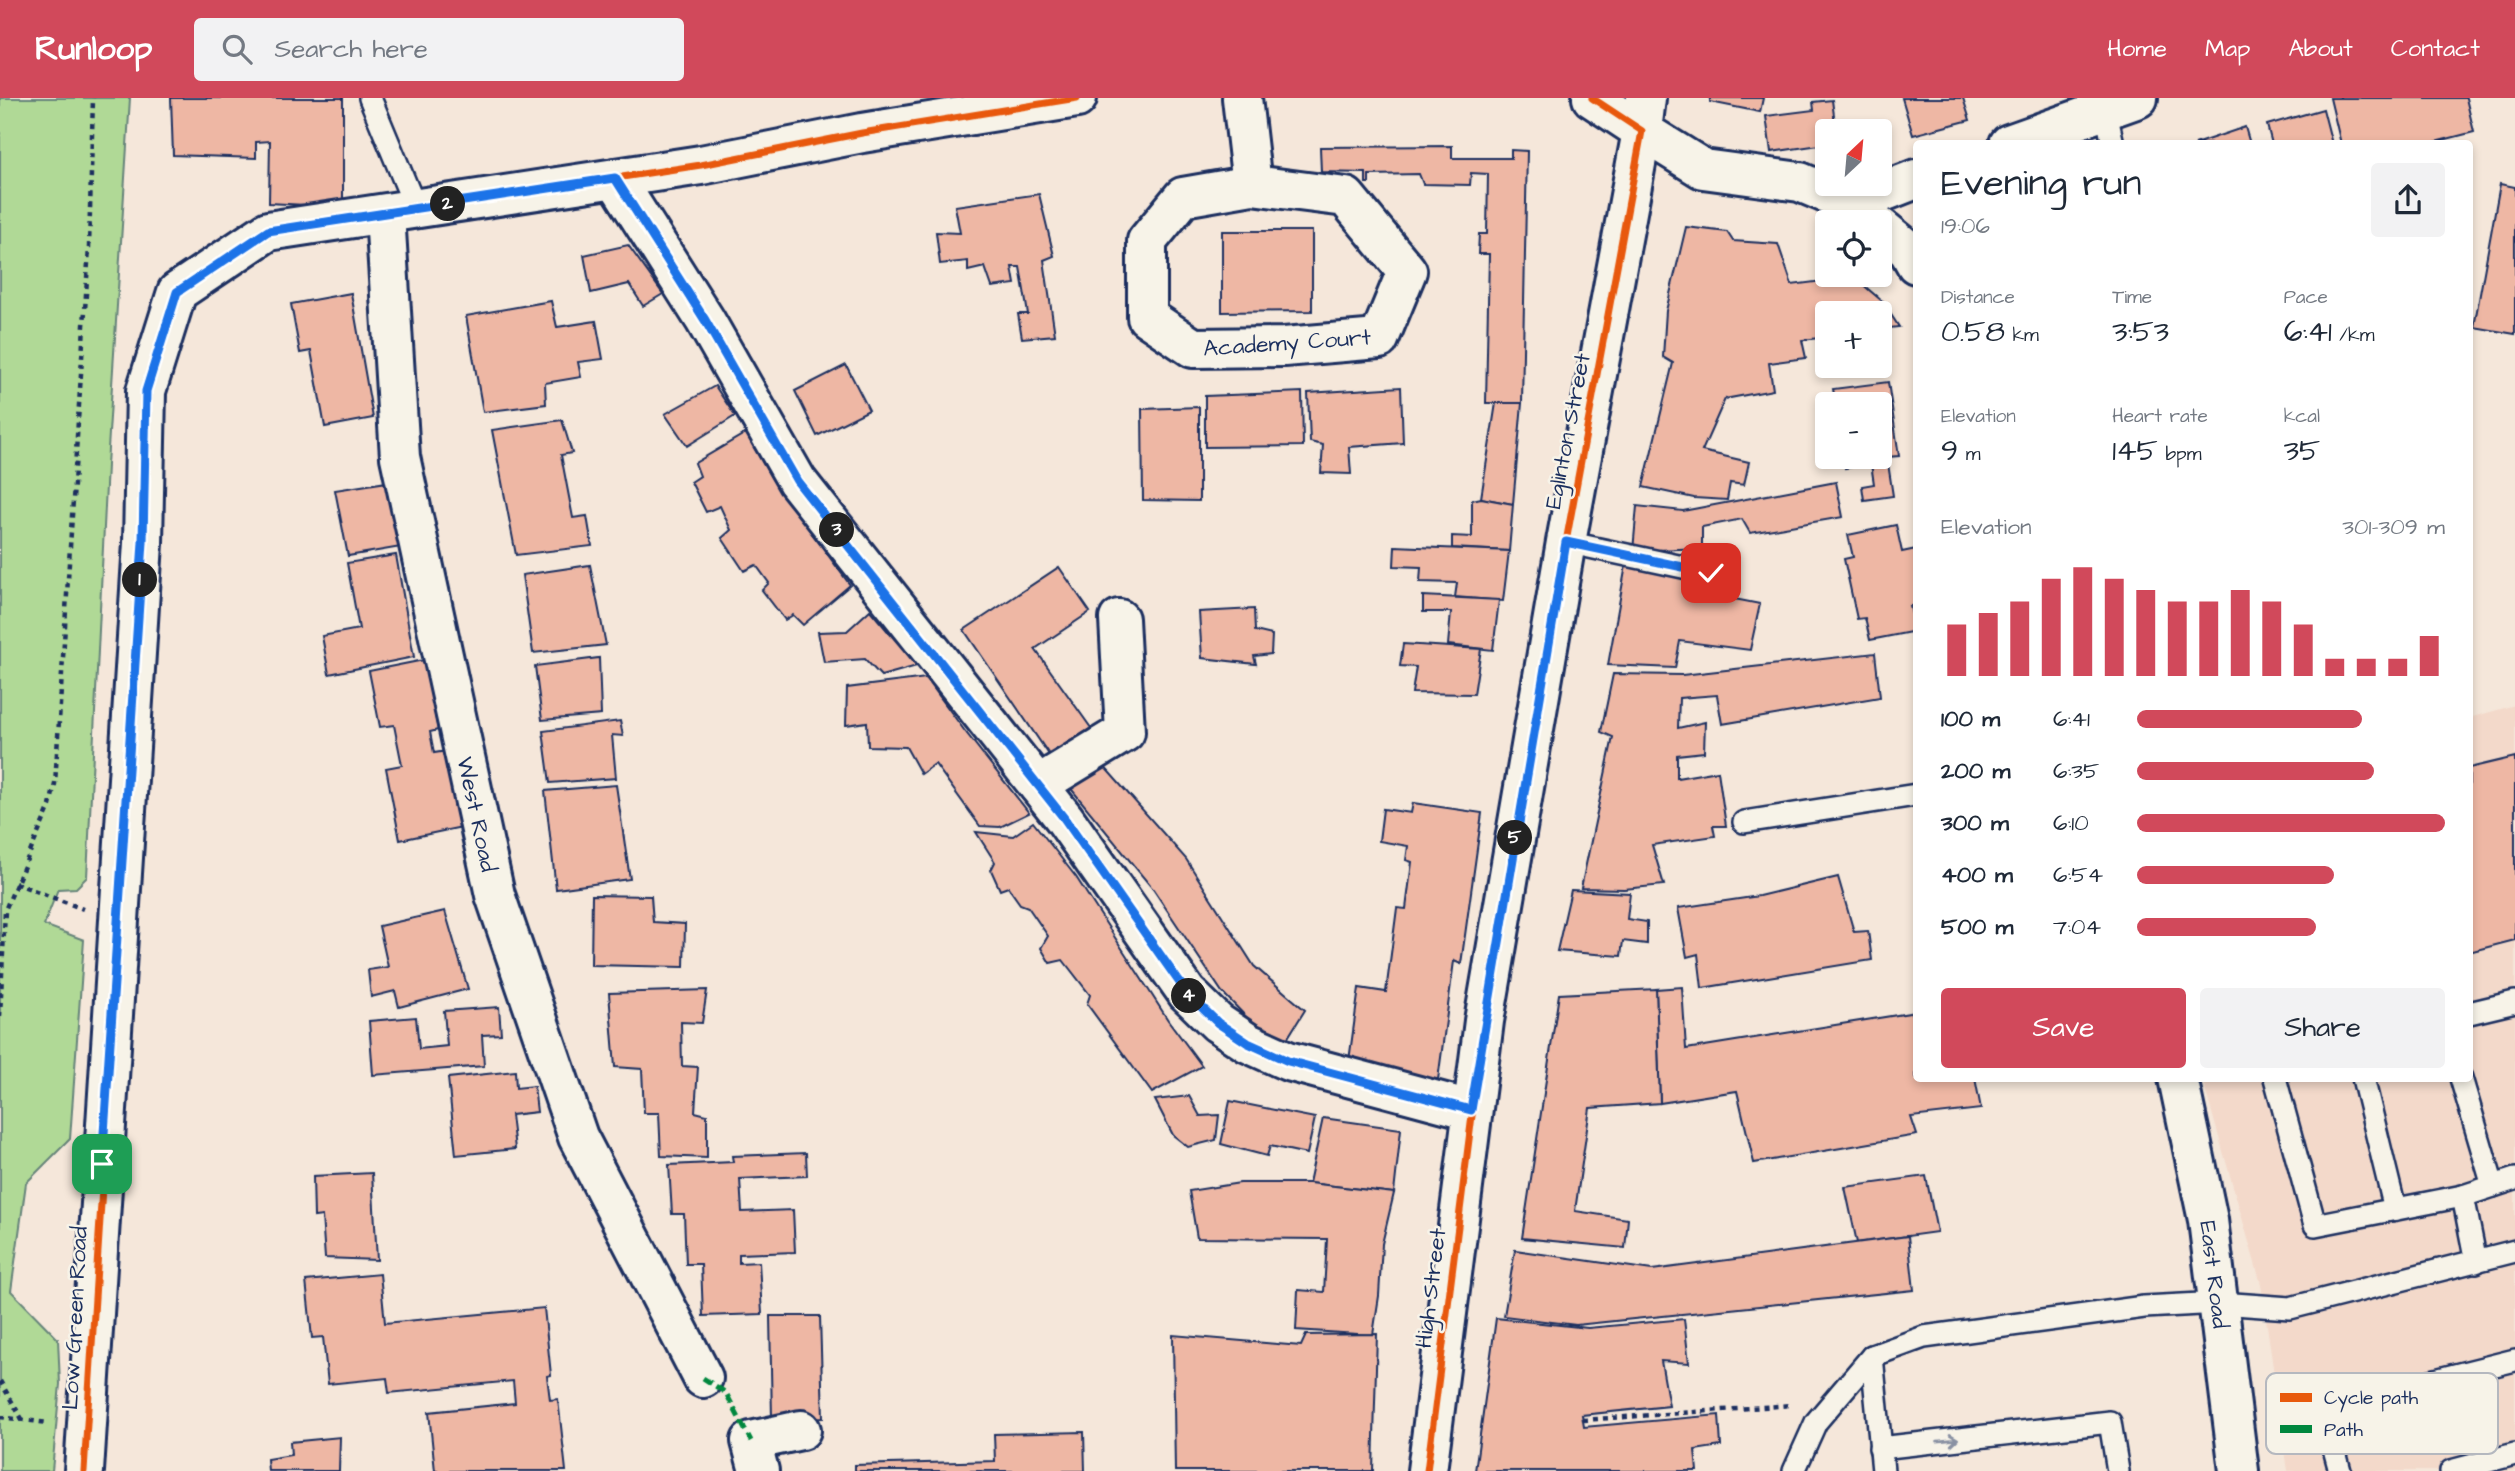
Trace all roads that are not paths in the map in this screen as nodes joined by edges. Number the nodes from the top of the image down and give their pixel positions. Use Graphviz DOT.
graph roads {
  1 [pos="370,98"];
  2 [pos="1077,98"];
  3 [pos="1242,98"];
  4 [pos="1591,98"];
  5 [pos="1644,115"];
  6 [pos="2119,117"];
  7 [pos="2025,140"];
  8 [pos="615,178"];
  9 [pos="1913,181"];
  10 [pos="1252,185"];
  11 [pos="1853,210"];
  12 [pos="1878,210"];
  13 [pos="401,212"];
  14 [pos="1892,237"];
  15 [pos="1913,259"];
  16 [pos="1566,542"];
  17 [pos="1711,573"];
  18 [pos="1119,620"];
  19 [pos="1038,785"];
  20 [pos="1913,795"];
  21 [pos="1744,822"];
  22 [pos="2515,1002"];
  23 [pos="2473,1012"];
  24 [pos="2179,1082"];
  25 [pos="2276,1082"];
  26 [pos="2364,1082"];
  27 [pos="2462,1082"];
  28 [pos="1471,1110"];
  29 [pos="2515,1180"];
  30 [pos="2493,1186"];
  31 [pos="2463,1196"];
  32 [pos="2395,1209"];
  33 [pos="2515,1251"];
  34 [pos="2476,1262"];
  35 [pos="2220,1303"];
  36 [pos="1871,1356"];
  37 [pos="2515,1360"];
  38 [pos="2463,1373"];
  39 [pos="703,1378"];
  40 [pos="801,1430"];
  41 [pos="1880,1448"];
  42 [pos="2335,1454"];
  43 [pos="2515,1454"];
  44 [pos="84,1471"];
  45 [pos="759,1471"];
  46 [pos="1427,1471"];
  47 [pos="1794,1471"];
  48 [pos="1883,1471"];
  49 [pos="2118,1471"];
  50 [pos="2239,1471"];
  51 [pos="2340,1471"];
  52 [pos="2451,1471"];
  1 -- 13 [label="lane"];
  2 -- 8 [label="street"];
  3 -- 10 [label="street"];
  4 -- 5 [label="street"];
  5 -- 11 [label="street"];
  5 -- 16 [label="street, Eglinton Street"];
  6 -- 7 [label="street"];
  8 -- 13 [label="street"];
  8 -- 19 [label="street"];
  9 -- 12 [label="street"];
  10 -- 10 [label="street, Academy Court"];
  13 -- 39 [label="street, West Road"];
  13 -- 44 [label="street, Low Green Road"];
  14 -- 15 [label="street"];
  16 -- 17 [label="lane"];
  16 -- 28 [label="street, Eglinton Street"];
  18 -- 19 [label="street"];
  19 -- 28 [label="street"];
  20 -- 21 [label="lane"];
  22 -- 23 [label="lane"];
  24 -- 35 [label="street, East Road"];
  25 -- 32 [label="lane"];
  26 -- 32 [label="lane"];
  27 -- 30 [label="lane"];
  28 -- 46 [label="street, High Street"];
  29 -- 30 [label="lane"];
  30 -- 31 [label="lane"];
  31 -- 32 [label="lane"];
  31 -- 34 [label="lane"];
  33 -- 34 [label="lane"];
  34 -- 35 [label="lane"];
  35 -- 36 [label="lane"];
  35 -- 50 [label="street, East Road"];
  36 -- 41 [label="lane"];
  36 -- 47 [label="lane"];
  37 -- 38 [label="lane"];
  40 -- 45 [label="street"];
  41 -- 48 [label="lane"];
  41 -- 49 [label="lane, one-way"];
  42 -- 51 [label="lane"];
  43 -- 52 [label="lane"];
}
